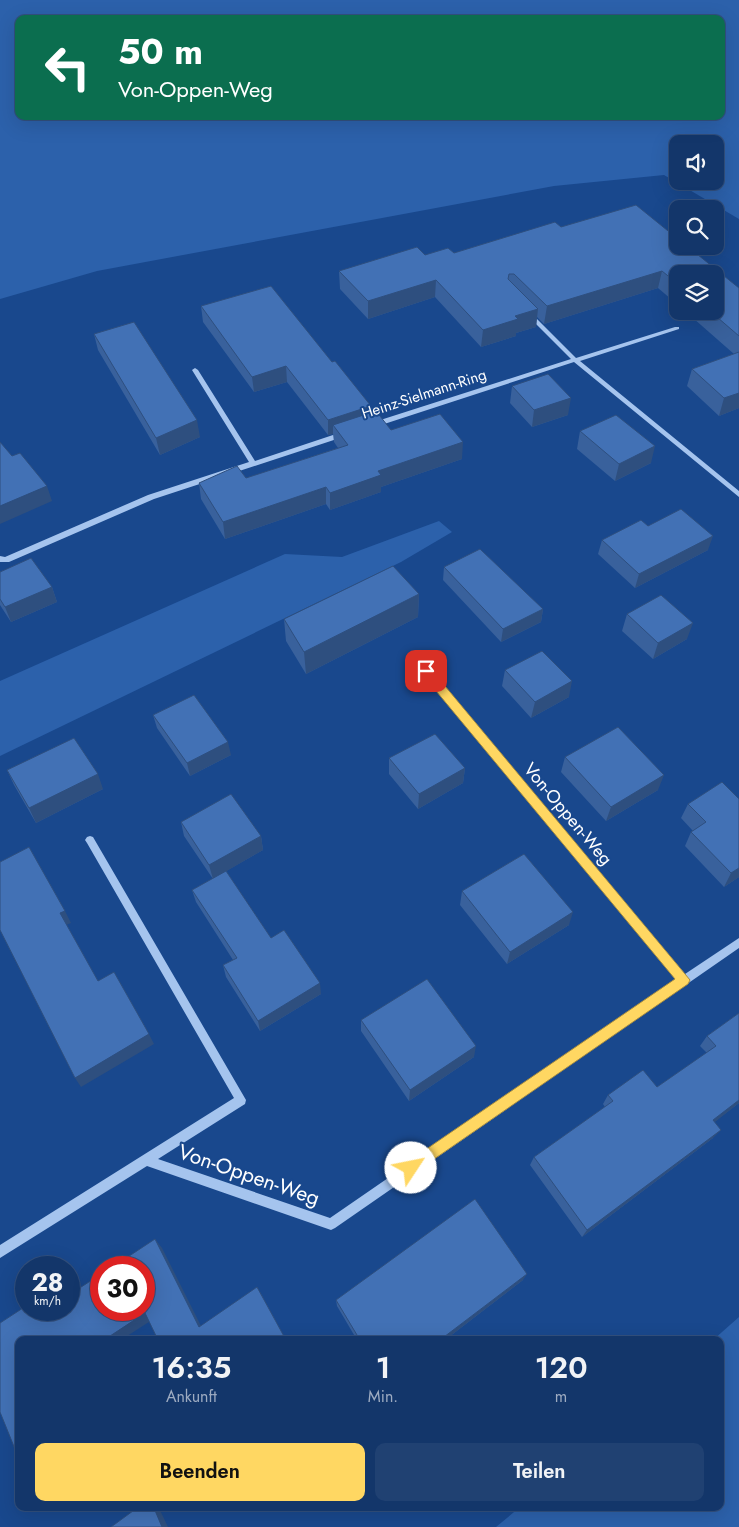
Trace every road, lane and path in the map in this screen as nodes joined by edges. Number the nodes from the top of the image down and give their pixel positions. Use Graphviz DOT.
graph roads {
  1 [pos="522,307"];
  2 [pos="677,328"];
  3 [pos="575,360"];
  4 [pos="195,370"];
  5 [pos="367,427"];
  6 [pos="348,433"];
  7 [pos="253,463"];
  8 [pos="739,495"];
  9 [pos="0,559"];
  10 [pos="426,671"];
  11 [pos="90,840"];
  12 [pos="739,942"];
  13 [pos="684,980"];
  14 [pos="146,1160"];
  15 [pos="0,1252"];
  1 -- 3 [label="street"];
  2 -- 3 [label="street, Heinz-Sielmann-Ring"];
  3 -- 5 [label="street, Heinz-Sielmann-Ring"];
  3 -- 8 [label="street"];
  4 -- 7 [label="street"];
  6 -- 7 [label="street, Heinz-Sielmann-Ring"];
  7 -- 9 [label="street, Heinz-Sielmann-Ring"];
  10 -- 13 [label="street, Von-Oppen-Weg"];
  11 -- 14 [label="street, Von-Oppen-Weg"];
  12 -- 13 [label="street, Von-Oppen-Weg"];
  13 -- 14 [label="street, Von-Oppen-Weg"];
  14 -- 15 [label="street, Von-Oppen-Weg"];
}
